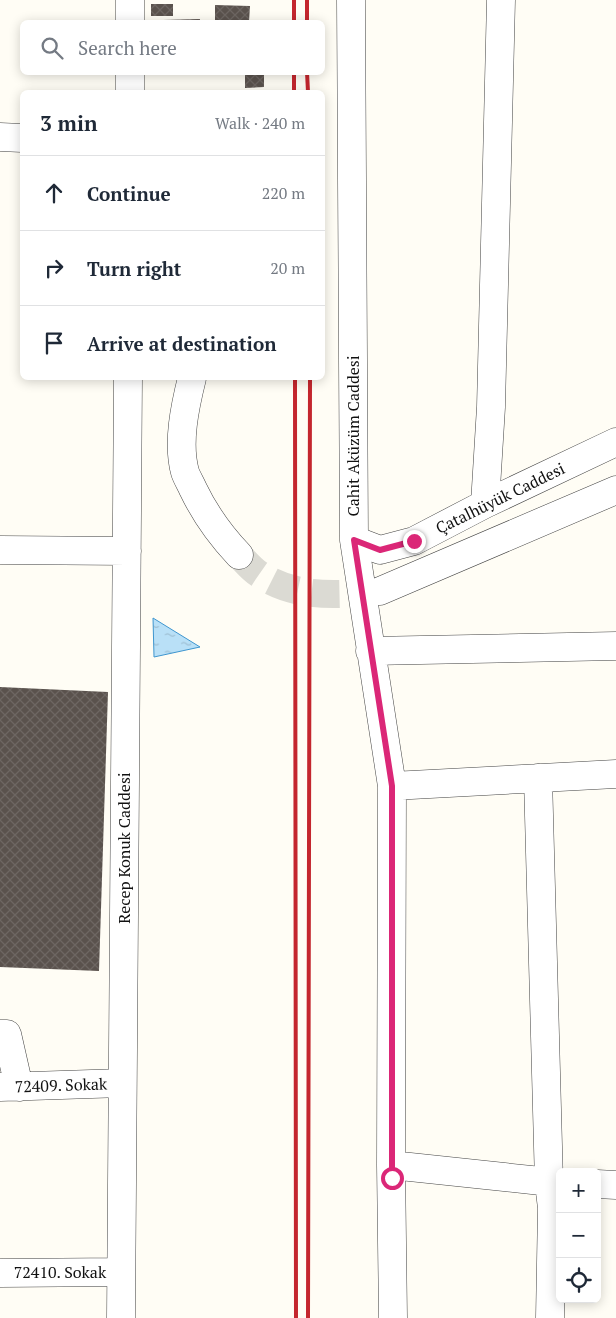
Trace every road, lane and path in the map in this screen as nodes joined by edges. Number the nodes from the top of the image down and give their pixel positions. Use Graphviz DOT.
graph roads {
  1 [pos="130,0"];
  2 [pos="351,0"];
  3 [pos="501,0"];
  4 [pos="130,20"];
  5 [pos="130,75"];
  6 [pos="130,90"];
  7 [pos="0,137"];
  8 [pos="20,138"];
  9 [pos="128,380"];
  10 [pos="191,380"];
  11 [pos="616,442"];
  12 [pos="616,490"];
  13 [pos="485,504"];
  14 [pos="354,540"];
  15 [pos="0,550"];
  16 [pos="127,551"];
  17 [pos="239,555"];
  18 [pos="380,591"];
  19 [pos="616,646"];
  20 [pos="370,651"];
  21 [pos="616,774"];
  22 [pos="538,778"];
  23 [pos="392,786"];
  24 [pos="0,1034"];
  25 [pos="122,1084"];
  26 [pos="9,1087"];
  27 [pos="391,1165"];
  28 [pos="555,1183"];
  29 [pos="601,1184"];
  30 [pos="616,1185"];
  31 [pos="121,1272"];
  32 [pos="0,1273"];
  33 [pos="121,1318"];
  34 [pos="393,1318"];
  35 [pos="550,1318"];
  1 -- 4 [label="street"];
  2 -- 14 [label="street, Cahit Aküzüm Caddesi"];
  3 -- 13 [label="street"];
  5 -- 6 [label="street"];
  7 -- 8 [label="street"];
  9 -- 16 [label="street, Recep Konuk Caddesi"];
  10 -- 17 [label="street"];
  11 -- 13 [label="street, Çatalhüyük Caddesi"];
  12 -- 18 [label="street"];
  13 -- 14 [label="street, Çatalhüyük Caddesi"];
  14 -- 20 [label="street, Cahit Aküzüm Caddesi"];
  15 -- 16 [label="street"];
  16 -- 25 [label="street, Recep Konuk Caddesi"];
  19 -- 20 [label="street"];
  20 -- 23 [label="street, Cahit Aküzüm Caddesi"];
  21 -- 22 [label="street"];
  22 -- 23 [label="street"];
  22 -- 28 [label="street"];
  23 -- 27 [label="street, Cahit Aküzüm Caddesi"];
  24 -- 26 [label="street"];
  25 -- 26 [label="street, 72409. Sokak"];
  25 -- 31 [label="street, Recep Konuk Caddesi"];
  27 -- 28 [label="street"];
  27 -- 34 [label="street, Cahit Aküzüm Caddesi"];
  28 -- 35 [label="street"];
  29 -- 30 [label="street"];
  31 -- 32 [label="street, 72410. Sokak"];
  31 -- 33 [label="street, Recep Konuk Caddesi"];
}
